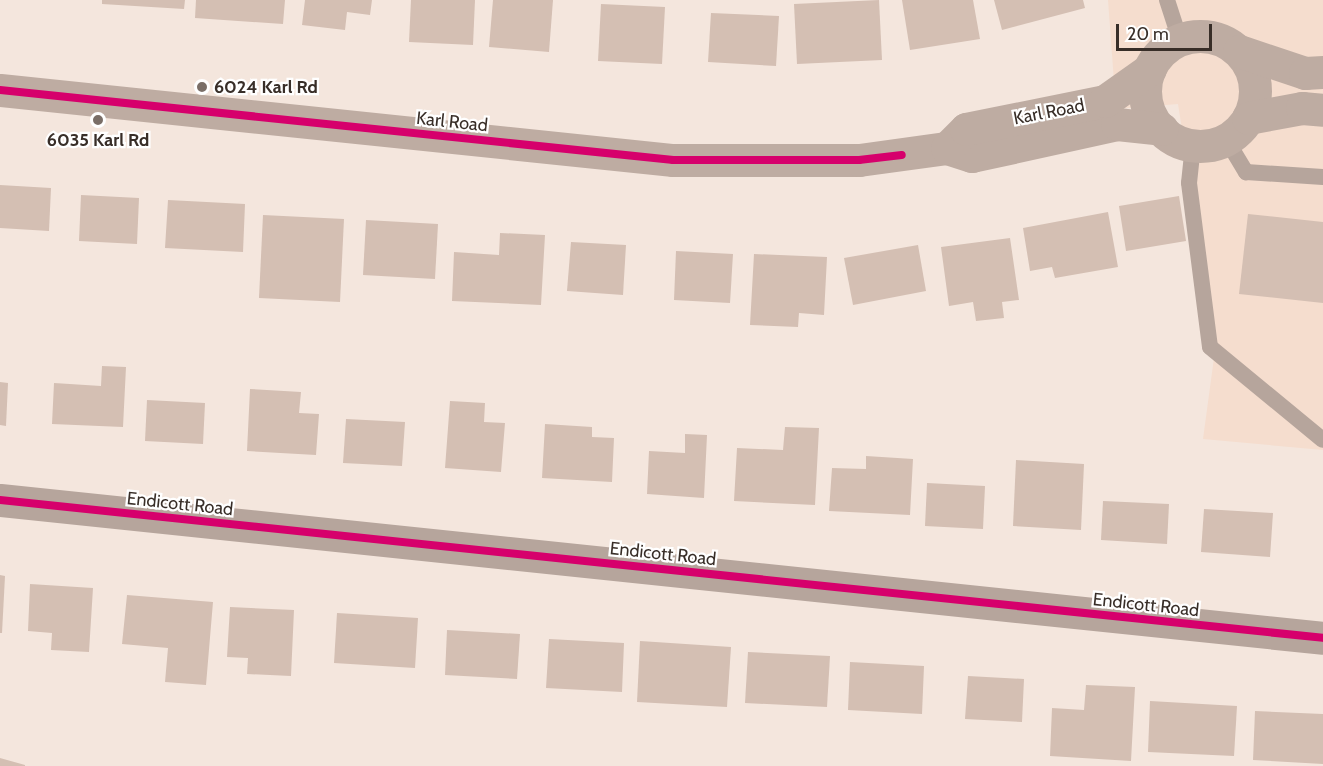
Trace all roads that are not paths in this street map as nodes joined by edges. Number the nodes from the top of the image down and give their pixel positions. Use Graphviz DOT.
graph roads {
  1 [pos="1167,0"];
  2 [pos="1180,40"];
  3 [pos="1239,51"];
  4 [pos="1150,69"];
  5 [pos="1323,72"];
  6 [pos="0,90"];
  7 [pos="1323,110"];
  8 [pos="1237,128"];
  9 [pos="1162,129"];
  10 [pos="1193,145"];
  11 [pos="947,148"];
  12 [pos="1323,177"];
  13 [pos="1323,440"];
  14 [pos="0,500"];
  15 [pos="1323,638"];
  1 -- 2 [label="lane"];
  2 -- 3 [label="street"];
  2 -- 4 [label="street"];
  3 -- 5 [label="street"];
  3 -- 8 [label="street"];
  4 -- 9 [label="street"];
  4 -- 11 [label="street, Karl Road"];
  6 -- 11 [label="street, Karl Road"];
  7 -- 8 [label="street"];
  8 -- 10 [label="street"];
  8 -- 12 [label="lane"];
  9 -- 10 [label="street"];
  9 -- 11 [label="street, Karl Road"];
  10 -- 13 [label="lane"];
  14 -- 15 [label="street, Endicott Road"];
}
